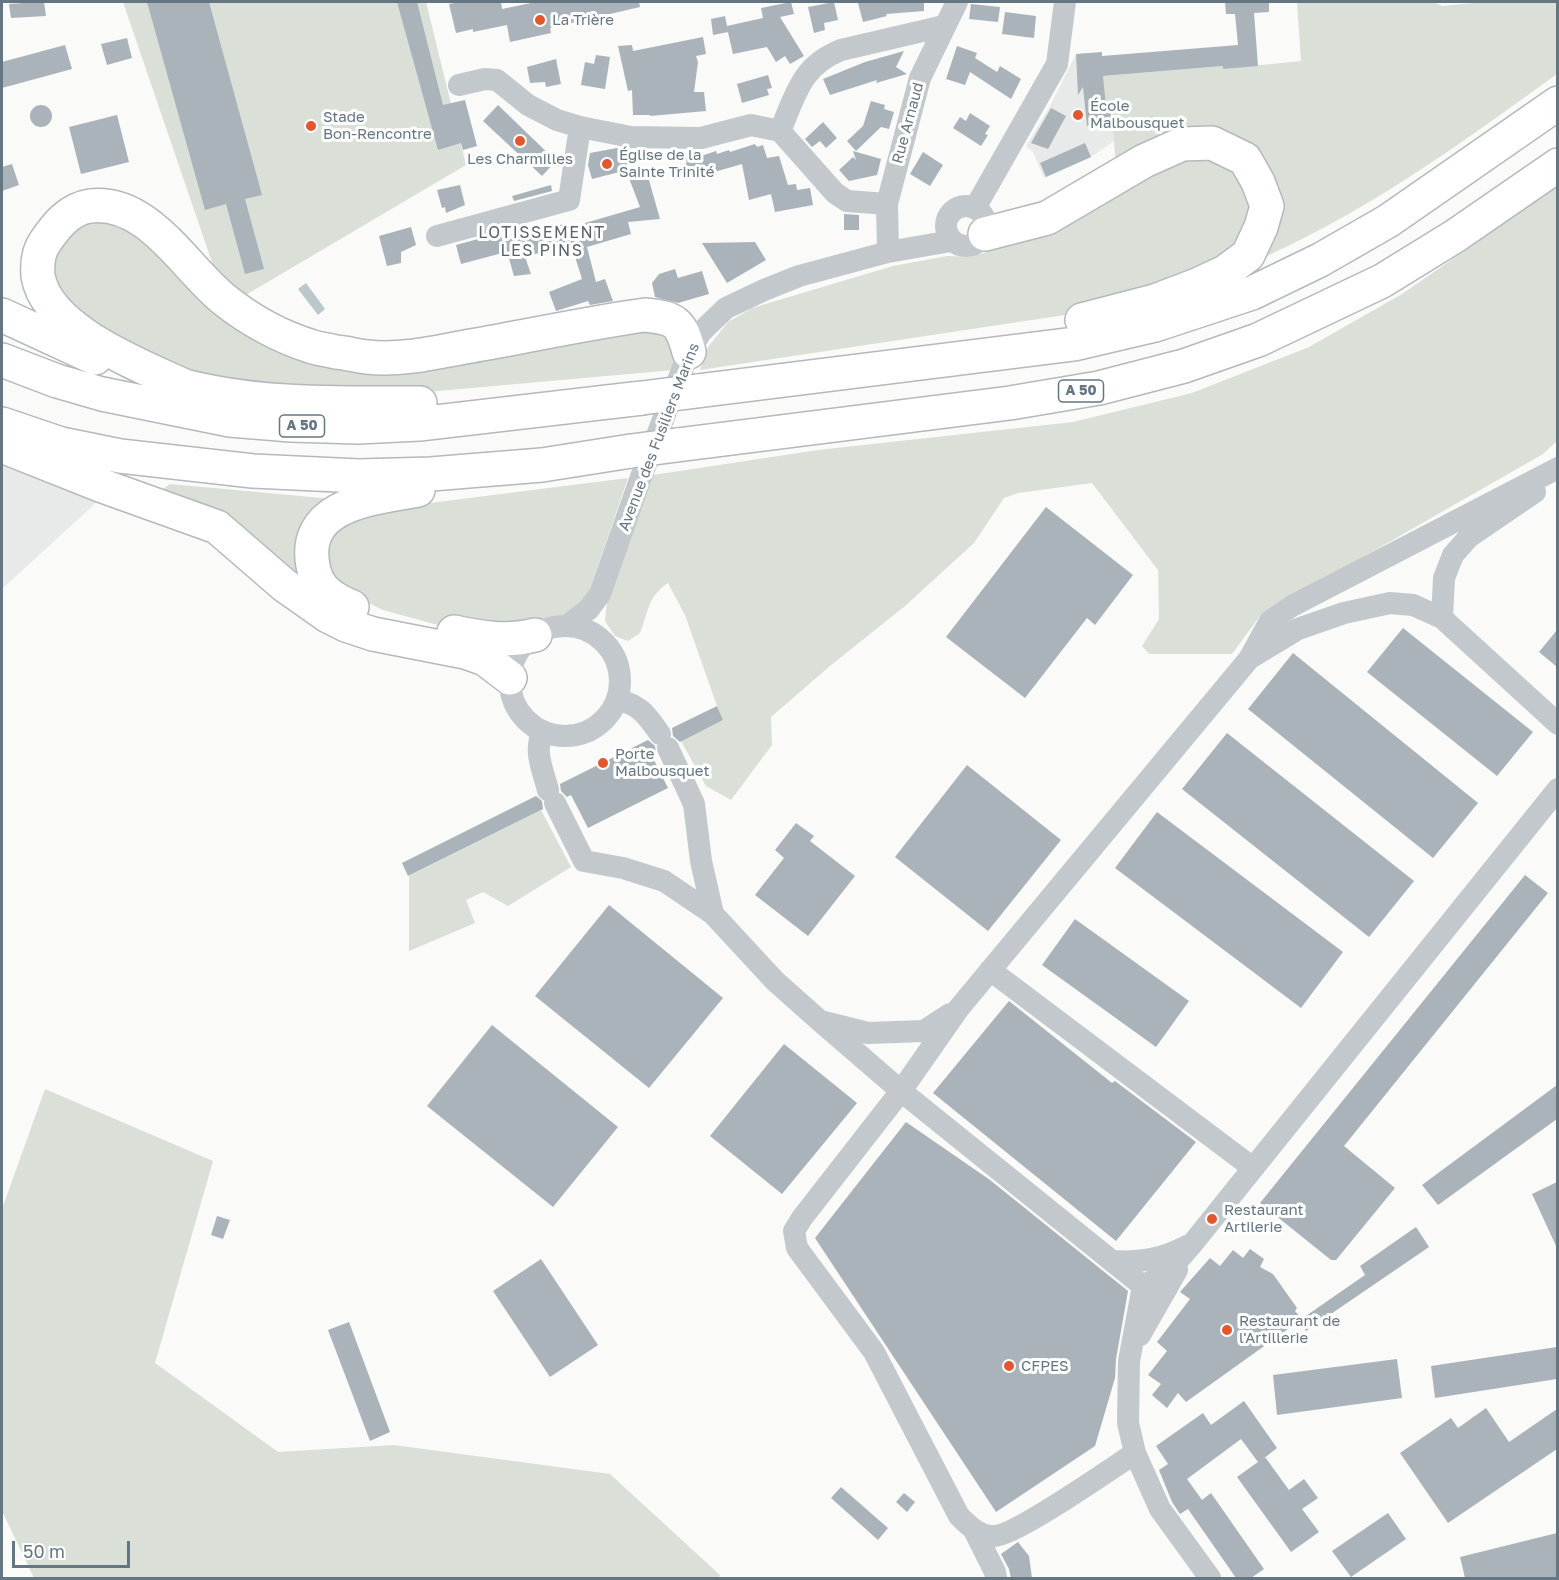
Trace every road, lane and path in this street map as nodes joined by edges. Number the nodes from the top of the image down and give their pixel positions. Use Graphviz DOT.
graph roads {
  1 [pos="957,2"];
  2 [pos="1065,2"];
  3 [pos="944,26"];
  4 [pos="459,85"];
  5 [pos="1557,103"];
  6 [pos="580,127"];
  7 [pos="780,131"];
  8 [pos="1557,165"];
  9 [pos="887,204"];
  10 [pos="980,221"];
  11 [pos="437,236"];
  12 [pos="951,241"];
  13 [pos="888,252"];
  14 [pos="2,315"];
  15 [pos="689,352"];
  16 [pos="2,360"];
  17 [pos="879,369"];
  18 [pos="189,388"];
  19 [pos="609,402"];
  20 [pos="2,405"];
  21 [pos="2,424"];
  22 [pos="2,446"];
  23 [pos="193,463"];
  24 [pos="542,465"];
  25 [pos="1557,468"];
  26 [pos="1557,477"];
  27 [pos="600,594"];
  28 [pos="1442,618"];
  29 [pos="567,626"];
  30 [pos="535,635"];
  31 [pos="603,641"];
  32 [pos="1249,659"];
  33 [pos="510,678"];
  34 [pos="617,699"];
  35 [pos="1557,724"];
  36 [pos="543,731"];
  37 [pos="1557,789"];
  38 [pos="713,914"];
  39 [pos="990,970"];
  40 [pos="959,1008"];
  41 [pos="820,1021"];
  42 [pos="901,1091"];
  43 [pos="1253,1168"];
  44 [pos="1193,1243"];
  45 [pos="1113,1262"];
  46 [pos="1143,1286"];
  47 [pos="1129,1361"];
  48 [pos="1135,1453"];
  49 [pos="974,1530"];
  50 [pos="996,1578"];
  51 [pos="1210,1578"];
  1 -- 3 [label="street, Rue Arnaud"];
  2 -- 10 [label="street"];
  3 -- 7 [label="street"];
  3 -- 9 [label="street, Rue Arnaud"];
  4 -- 6 [label="street"];
  5 -- 17 [label="highway, A 50"];
  6 -- 7 [label="street"];
  6 -- 11 [label="street"];
  7 -- 9 [label="street"];
  8 -- 24 [label="highway, A 50, bridge"];
  9 -- 13 [label="street, Rue Arnaud"];
  10 -- 12 [label="street"];
  10 -- 12 [label="street"];
  10 -- 17 [label="highway"];
  12 -- 13 [label="street, Avenue des Fusiliers Marins"];
  13 -- 15 [label="street, Avenue des Fusiliers Marins"];
  14 -- 18 [label="highway"];
  15 -- 18 [label="highway"];
  15 -- 27 [label="street, Avenue des Fusiliers Marins"];
  16 -- 19 [label="highway, A 50"];
  17 -- 19 [label="highway, A 50, bridge"];
  18 -- 19 [label="highway"];
  20 -- 23 [label="highway, A 50"];
  21 -- 23 [label="highway"];
  22 -- 33 [label="highway"];
  23 -- 24 [label="highway, A 50"];
  24 -- 30 [label="highway"];
  25 -- 32 [label="street"];
  26 -- 28 [label="street"];
  27 -- 29 [label="street, Avenue des Fusiliers Marins"];
  27 -- 31 [label="street, Avenue des Fusiliers Marins"];
  28 -- 32 [label="street"];
  28 -- 35 [label="street"];
  29 -- 30 [label="street"];
  29 -- 31 [label="street"];
  30 -- 33 [label="street"];
  31 -- 34 [label="street"];
  32 -- 39 [label="street"];
  33 -- 36 [label="street"];
  34 -- 36 [label="street"];
  34 -- 38 [label="street"];
  36 -- 38 [label="street"];
  37 -- 43 [label="street"];
  38 -- 41 [label="street"];
  39 -- 40 [label="street"];
  39 -- 43 [label="street"];
  40 -- 41 [label="street"];
  40 -- 42 [label="street"];
  41 -- 42 [label="street"];
  42 -- 45 [label="street"];
  42 -- 49 [label="street"];
  43 -- 44 [label="street"];
  44 -- 45 [label="street"];
  44 -- 46 [label="street"];
  44 -- 47 [label="street"];
  45 -- 46 [label="street"];
  46 -- 47 [label="street"];
  47 -- 48 [label="street"];
  48 -- 49 [label="street"];
  48 -- 51 [label="street"];
  49 -- 50 [label="street"];
}
